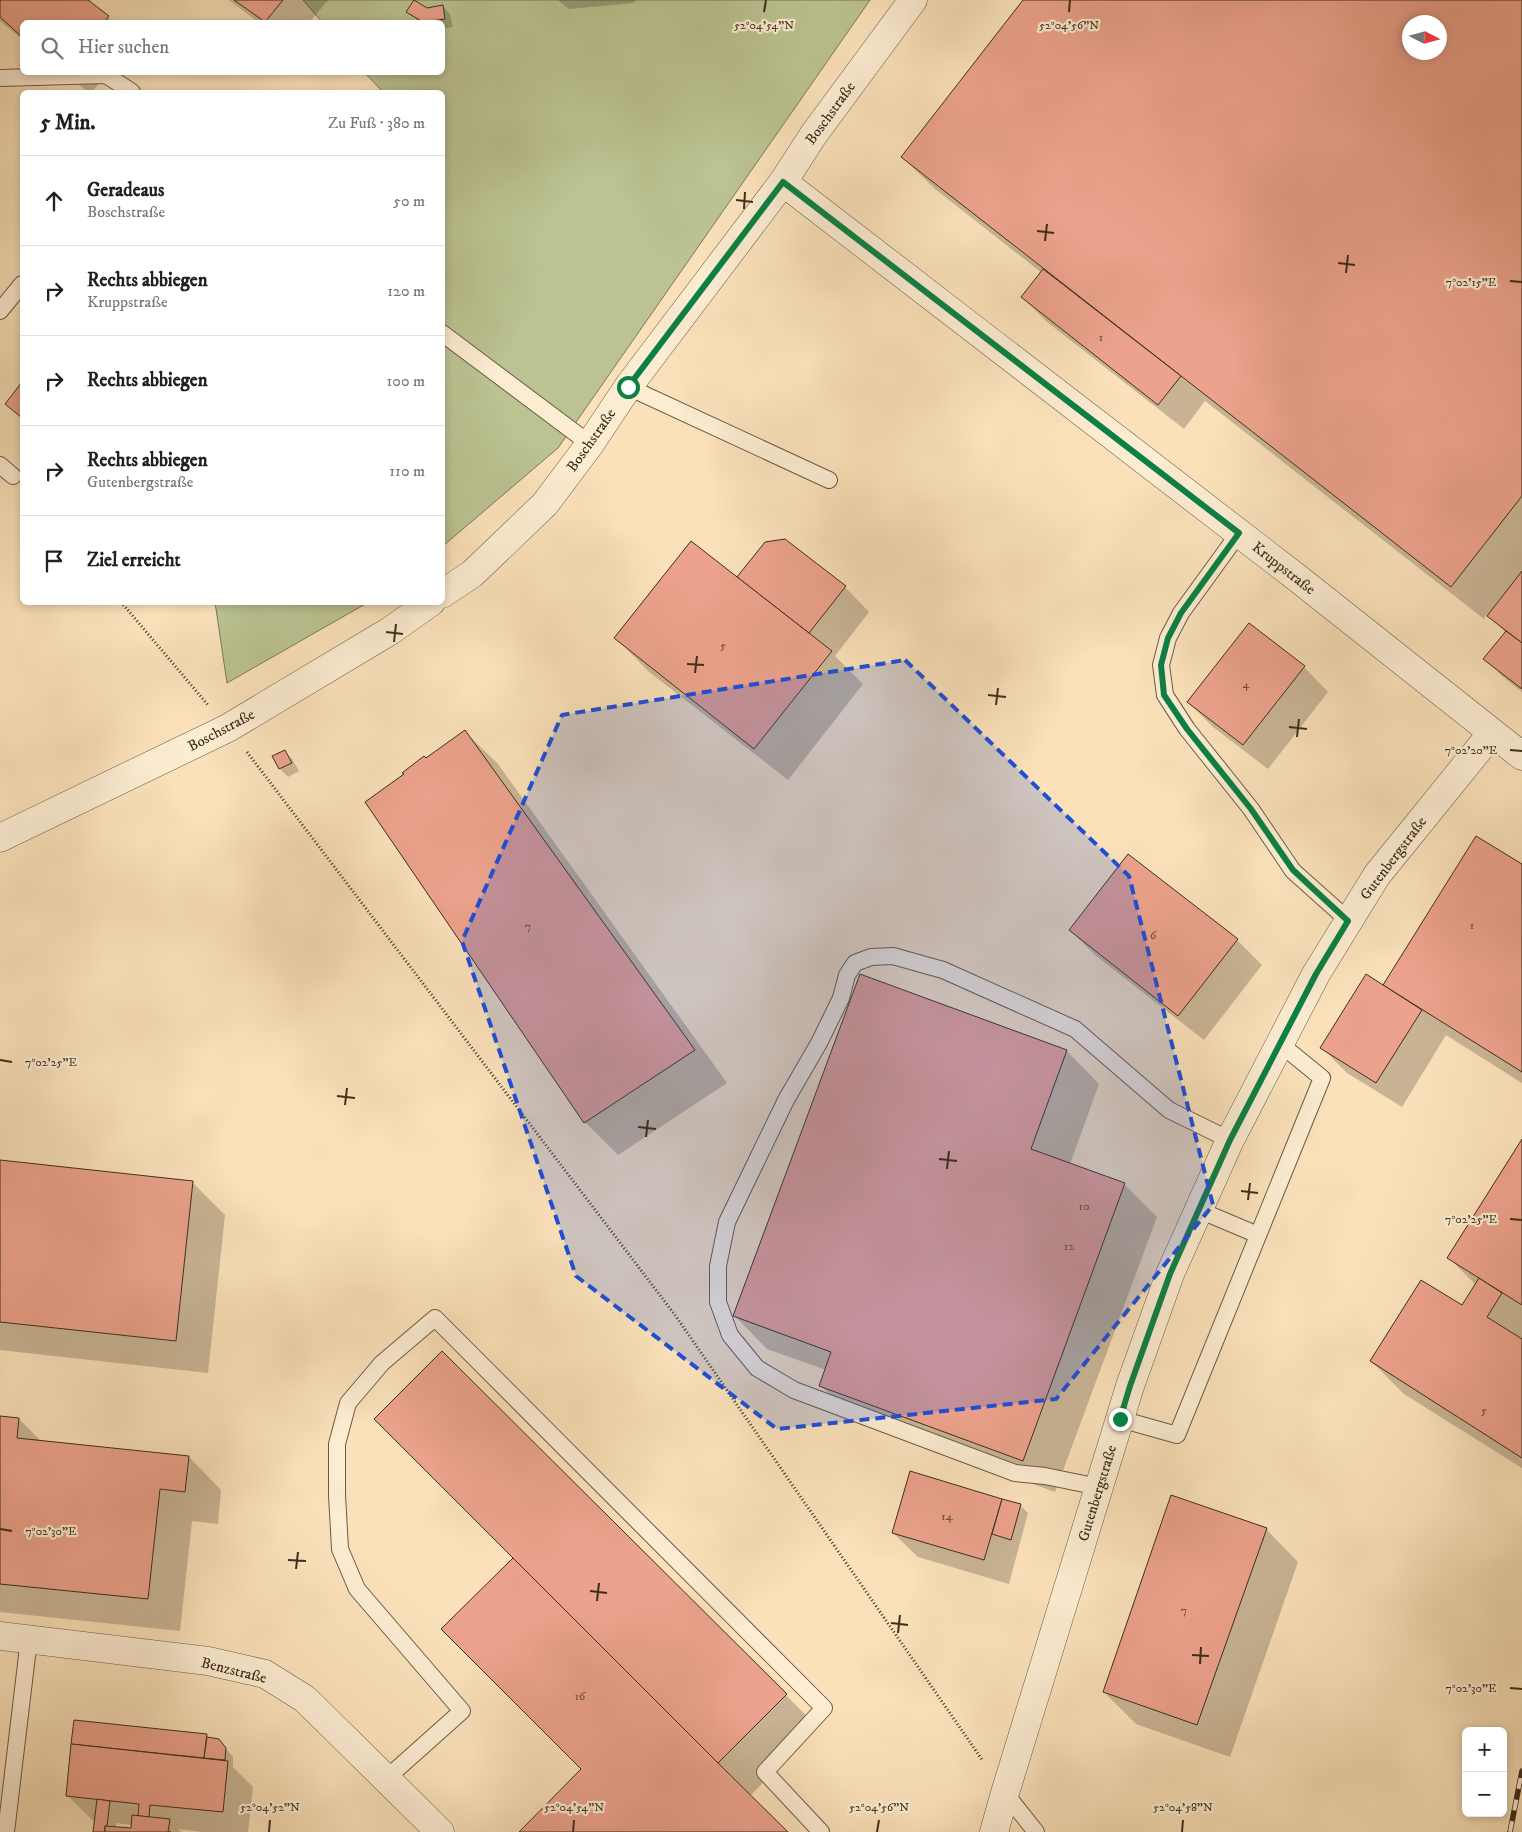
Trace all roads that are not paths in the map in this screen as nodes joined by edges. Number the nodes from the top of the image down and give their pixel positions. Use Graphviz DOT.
graph roads {
  1 [pos="913,0"];
  2 [pos="80,75"];
  3 [pos="107,75"];
  4 [pos="0,78"];
  5 [pos="129,90"];
  6 [pos="783,182"];
  7 [pos="20,287"];
  8 [pos="0,312"];
  9 [pos="445,335"];
  10 [pos="628,387"];
  11 [pos="590,444"];
  12 [pos="0,465"];
  13 [pos="13,476"];
  14 [pos="829,480"];
  15 [pos="1239,533"];
  16 [pos="445,592"];
  17 [pos="427,605"];
  18 [pos="1492,733"];
  19 [pos="1522,756"];
  20 [pos="0,838"];
  21 [pos="1348,921"];
  22 [pos="1279,1043"];
  23 [pos="1230,1140"];
  24 [pos="1199,1210"];
  25 [pos="1258,1235"];
  26 [pos="1120,1419"];
  27 [pos="1099,1486"];
  28 [pos="0,1636"];
  29 [pos="29,1640"];
  30 [pos="387,1778"];
  31 [pos="1005,1793"];
  32 [pos="6,1832"];
  33 [pos="440,1832"];
  34 [pos="822,1832"];
  35 [pos="994,1832"];
  36 [pos="1036,1832"];
  1 -- 6 [label="street, Boschstraße"];
  2 -- 4 [label="lane"];
  3 -- 5 [label="lane"];
  6 -- 10 [label="street, Boschstraße"];
  6 -- 15 [label="street, Kruppstraße"];
  7 -- 8 [label="lane"];
  9 -- 11 [label="lane"];
  10 -- 11 [label="street, Boschstraße"];
  10 -- 14 [label="lane"];
  11 -- 16 [label="street, Boschstraße"];
  12 -- 13 [label="lane"];
  15 -- 18 [label="street, Kruppstraße"];
  15 -- 21 [label="lane"];
  17 -- 20 [label="street, Boschstraße"];
  18 -- 19 [label="street, Kruppstraße"];
  18 -- 21 [label="street, Gutenbergstraße"];
  21 -- 22 [label="street, Gutenbergstraße"];
  22 -- 23 [label="street, Gutenbergstraße"];
  22 -- 25 [label="lane"];
  23 -- 24 [label="street, Gutenbergstraße"];
  23 -- 27 [label="lane"];
  24 -- 25 [label="lane"];
  24 -- 26 [label="street, Gutenbergstraße"];
  25 -- 26 [label="lane"];
  26 -- 27 [label="street, Gutenbergstraße"];
  27 -- 31 [label="street, Gutenbergstraße"];
  28 -- 29 [label="street, Benzstraße"];
  29 -- 30 [label="street, Benzstraße"];
  29 -- 32 [label="lane"];
  30 -- 33 [label="street, Benzstraße"];
  30 -- 34 [label="lane"];
  31 -- 35 [label="street, Gutenbergstraße"];
  31 -- 36 [label="lane"];
}
